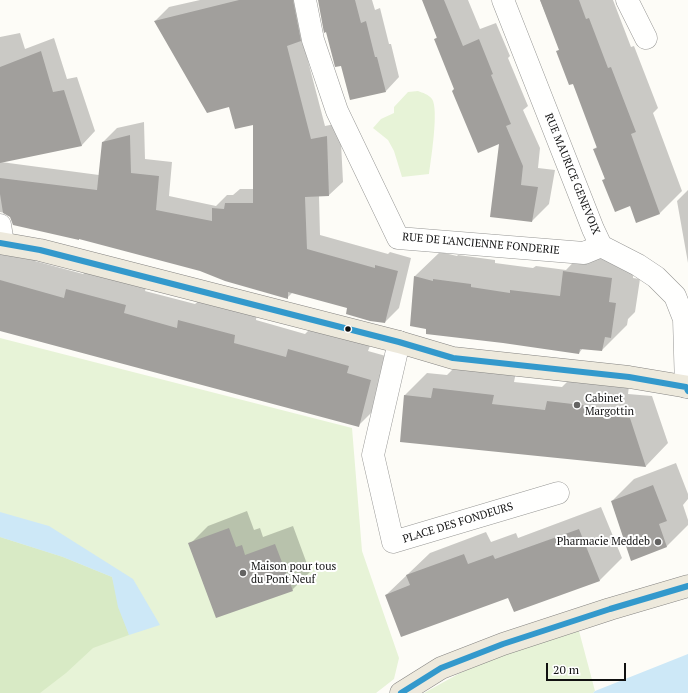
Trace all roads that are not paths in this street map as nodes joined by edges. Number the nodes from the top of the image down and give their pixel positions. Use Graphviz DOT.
graph roads {
  1 [pos="305,0"];
  2 [pos="503,0"];
  3 [pos="627,0"];
  4 [pos="646,38"];
  5 [pos="1,237"];
  6 [pos="602,246"];
  7 [pos="399,342"];
  8 [pos="687,388"];
  9 [pos="558,493"];
  10 [pos="688,586"];
  11 [pos="401,693"];
  1 -- 6 [label="street, RUE DE L'ANCIENNE FONDERIE"];
  2 -- 6 [label="street, RUE MAURICE GENEVOIX"];
  3 -- 4 [label="street"];
  5 -- 7 [label="main road"];
  6 -- 8 [label="street, RUE MAURICE GENEVOIX"];
  7 -- 8 [label="main road"];
  7 -- 9 [label="street, PLACE DES FONDEURS"];
  10 -- 11 [label="main road"];
}
